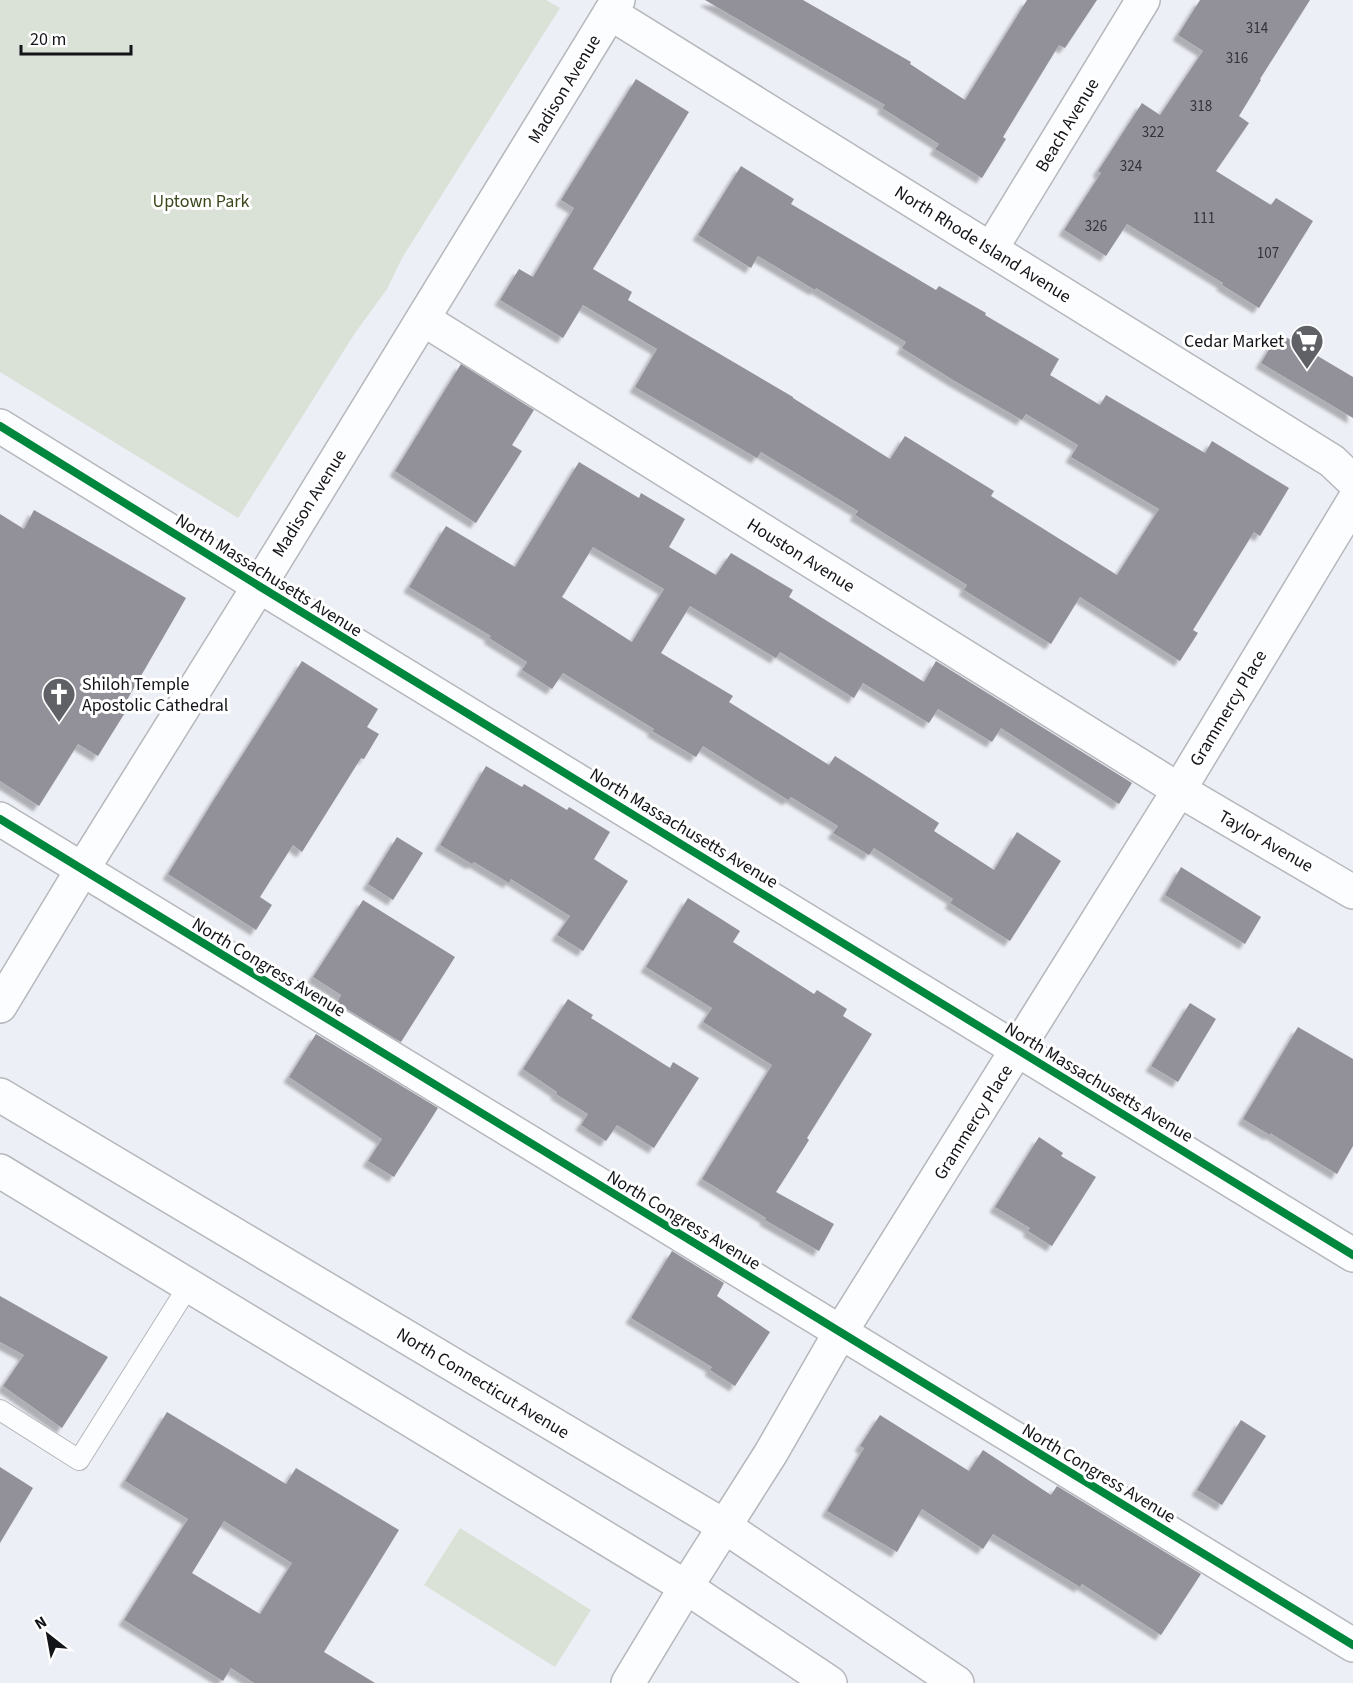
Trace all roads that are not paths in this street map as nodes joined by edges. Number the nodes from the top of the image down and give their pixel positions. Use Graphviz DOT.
graph roads {
  1 [pos="1143,0"];
  2 [pos="614,6"];
  3 [pos="991,249"];
  4 [pos="423,320"];
  5 [pos="0,426"];
  6 [pos="1353,481"];
  7 [pos="1353,502"];
  8 [pos="259,586"];
  9 [pos="1179,790"];
  10 [pos="0,819"];
  11 [pos="82,870"];
  12 [pos="1353,892"];
  13 [pos="0,1006"];
  14 [pos="1018,1050"];
  15 [pos="0,1095"];
  16 [pos="0,1171"];
  17 [pos="1353,1255"];
  18 [pos="189,1285"];
  19 [pos="840,1333"];
  20 [pos="0,1410"];
  21 [pos="724,1526"];
  22 [pos="686,1587"];
  23 [pos="1353,1645"];
  24 [pos="628,1683"];
  25 [pos="830,1683"];
  26 [pos="957,1683"];
  1 -- 3 [label="street, Beach Avenue"];
  2 -- 3 [label="street, North Rhode Island Avenue"];
  2 -- 4 [label="street, Madison Avenue"];
  3 -- 6 [label="street, North Rhode Island Avenue"];
  4 -- 8 [label="street, Madison Avenue"];
  4 -- 9 [label="street, Houston Avenue"];
  5 -- 8 [label="street, North Massachusetts Avenue"];
  7 -- 9 [label="street, Grammercy Place"];
  8 -- 11 [label="street, Madison Avenue"];
  8 -- 14 [label="street, North Massachusetts Avenue"];
  9 -- 12 [label="street, Taylor Avenue"];
  9 -- 14 [label="street, Grammercy Place"];
  10 -- 11 [label="street, North Congress Avenue"];
  11 -- 13 [label="street, Madison Avenue"];
  11 -- 19 [label="street, North Congress Avenue"];
  14 -- 17 [label="street, North Massachusetts Avenue"];
  14 -- 19 [label="street, Grammercy Place"];
  15 -- 21 [label="street, North Connecticut Avenue"];
  16 -- 18 [label="street"];
  18 -- 20 [label="lane"];
  18 -- 22 [label="street"];
  19 -- 21 [label="street, Grammercy Place"];
  19 -- 23 [label="street, North Congress Avenue"];
  21 -- 22 [label="street, Grammercy Place"];
  21 -- 26 [label="street, North Connecticut Avenue"];
  22 -- 24 [label="street, Grammercy Place"];
  22 -- 25 [label="street"];
}
